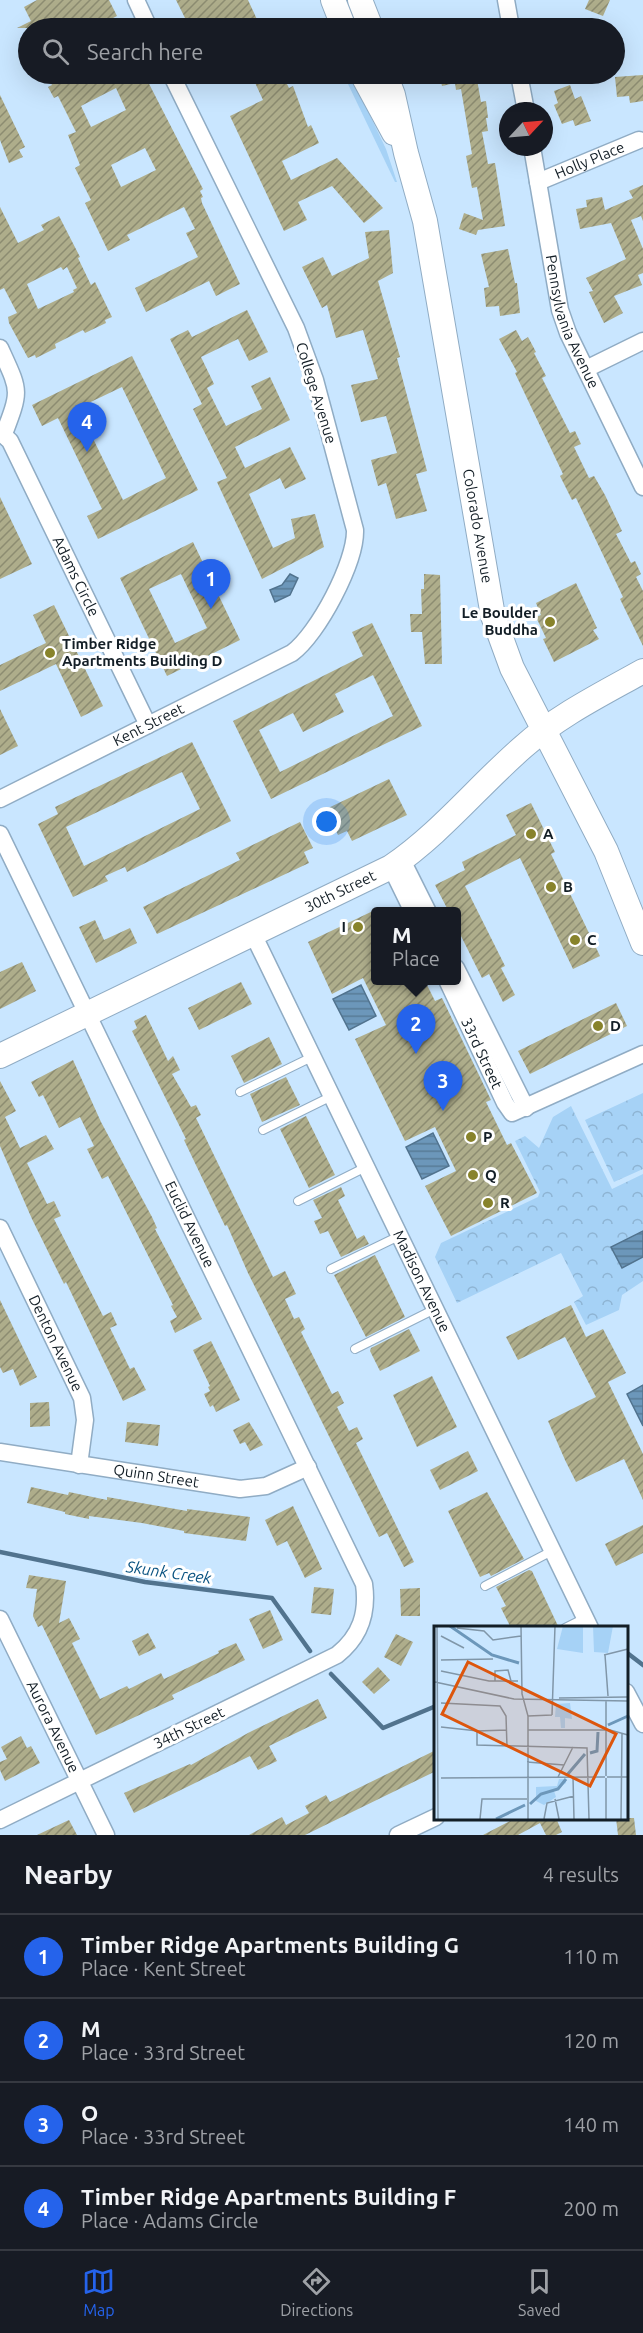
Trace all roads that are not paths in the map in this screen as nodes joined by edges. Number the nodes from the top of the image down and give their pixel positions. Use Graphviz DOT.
graph roads {
  1 [pos="136,0"];
  2 [pos="333,0"];
  3 [pos="360,0"];
  4 [pos="506,0"];
  5 [pos="144,18"];
  6 [pos="340,18"];
  7 [pos="366,18"];
  8 [pos="509,18"];
  9 [pos="176,84"];
  10 [pos="368,84"];
  11 [pos="389,84"];
  12 [pos="521,84"];
  13 [pos="524,102"];
  14 [pos="639,140"];
  15 [pos="406,153"];
  16 [pos="534,156"];
  17 [pos="538,182"];
  18 [pos="643,340"];
  19 [pos="0,348"];
  20 [pos="586,369"];
  21 [pos="2,433"];
  22 [pos="643,487"];
  23 [pos="297,649"];
  24 [pos="643,671"];
  25 [pos="148,724"];
  26 [pos="544,729"];
  27 [pos="0,799"];
  28 [pos="0,834"];
  29 [pos="396,863"];
  30 [pos="410,907"];
  31 [pos="425,907"];
  32 [pos="253,934"];
  33 [pos="643,943"];
  34 [pos="461,978"];
  35 [pos="449,985"];
  36 [pos="87,1014"];
  37 [pos="643,1054"];
  38 [pos="0,1056"];
  39 [pos="312,1057"];
  40 [pos="240,1092"];
  41 [pos="332,1096"];
  42 [pos="526,1108"];
  43 [pos="263,1130"];
  44 [pos="366,1167"];
  45 [pos="298,1201"];
  46 [pos="0,1228"];
  47 [pos="399,1236"];
  48 [pos="331,1269"];
  49 [pos="435,1309"];
  50 [pos="355,1349"];
  51 [pos="0,1452"];
  52 [pos="79,1465"];
  53 [pos="308,1467"];
  54 [pos="552,1551"];
  55 [pos="485,1586"];
  56 [pos="364,1618"];
  57 [pos="1,1623"];
  58 [pos="588,1623"];
  59 [pos="628,1695"];
  60 [pos="638,1721"];
  61 [pos="80,1781"];
  62 [pos="434,1818"];
  63 [pos="0,1820"];
  64 [pos="106,1835"];
  65 [pos="398,1835"];
  1 -- 5 [label="street"];
  2 -- 6 [label="main road"];
  3 -- 7 [label="main road"];
  4 -- 8 [label="street"];
  9 -- 23 [label="street, College Avenue"];
  10 -- 15 [label="main road, Colorado Avenue"];
  11 -- 15 [label="main road, Colorado Avenue"];
  12 -- 13 [label="street"];
  14 -- 17 [label="street, Holly Place"];
  15 -- 26 [label="main road, Colorado Avenue"];
  16 -- 17 [label="street, Pennsylvania Avenue"];
  17 -- 20 [label="street, Pennsylvania Avenue"];
  18 -- 20 [label="street"];
  19 -- 21 [label="street"];
  20 -- 22 [label="street, Pennsylvania Avenue"];
  21 -- 25 [label="street, Adams Circle"];
  23 -- 25 [label="street, Kent Street"];
  24 -- 26 [label="main road, 30th Street"];
  25 -- 27 [label="street, Kent Street"];
  26 -- 29 [label="main road, 30th Street"];
  26 -- 33 [label="main road, Colorado Avenue"];
  28 -- 36 [label="street, Euclid Avenue"];
  29 -- 30 [label="street"];
  29 -- 31 [label="street"];
  29 -- 32 [label="main road, 30th Street"];
  32 -- 36 [label="main road, 30th Street"];
  32 -- 39 [label="street, Madison Avenue"];
  34 -- 42 [label="street, 33rd Street"];
  35 -- 42 [label="street, 33rd Street"];
  36 -- 38 [label="main road, 30th Street"];
  36 -- 53 [label="street, Euclid Avenue"];
  37 -- 42 [label="street"];
  39 -- 40 [label="lane"];
  39 -- 41 [label="street, Madison Avenue"];
  41 -- 43 [label="lane"];
  41 -- 44 [label="street, Madison Avenue"];
  44 -- 45 [label="lane"];
  44 -- 47 [label="street, Madison Avenue"];
  46 -- 52 [label="street, Denton Avenue"];
  47 -- 48 [label="lane"];
  47 -- 49 [label="street, Madison Avenue"];
  49 -- 50 [label="lane"];
  49 -- 54 [label="street, Madison Avenue"];
  51 -- 52 [label="street, Quinn Street"];
  52 -- 53 [label="street, Quinn Street"];
  53 -- 56 [label="street, Euclid Avenue"];
  54 -- 55 [label="lane"];
  54 -- 58 [label="street, Madison Avenue"];
  56 -- 61 [label="street, 34th Street"];
  57 -- 61 [label="street, Aurora Avenue"];
  59 -- 60 [label="street"];
  61 -- 63 [label="street, 34th Street"];
  61 -- 64 [label="street, Aurora Avenue"];
  62 -- 65 [label="street"];
}
